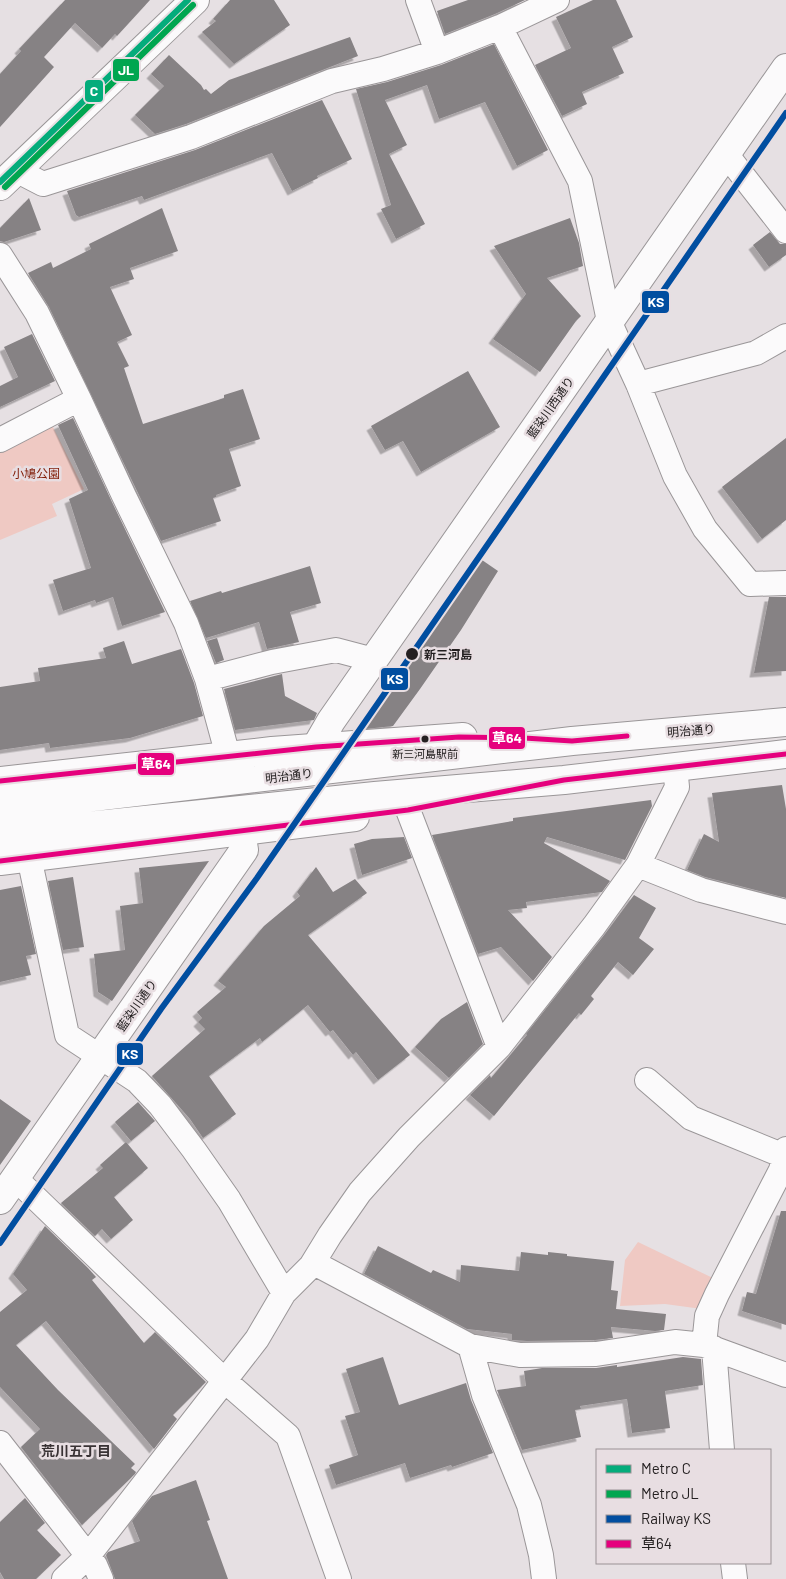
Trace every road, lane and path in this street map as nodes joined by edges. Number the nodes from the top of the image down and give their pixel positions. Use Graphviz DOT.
graph roads {
  1 [pos="195,0"];
  2 [pos="418,0"];
  3 [pos="557,0"];
  4 [pos="500,27"];
  5 [pos="437,52"];
  6 [pos="786,68"];
  7 [pos="726,154"];
  8 [pos="8,178"];
  9 [pos="786,231"];
  10 [pos="0,255"];
  11 [pos="609,321"];
  12 [pos="786,336"];
  13 [pos="638,384"];
  14 [pos="79,399"];
  15 [pos="0,440"];
  16 [pos="786,583"];
  17 [pos="374,660"];
  18 [pos="207,679"];
  19 [pos="786,722"];
  20 [pos="572,741"];
  21 [pos="316,748"];
  22 [pos="786,754"];
  23 [pos="228,756"];
  24 [pos="786,759"];
  25 [pos="675,766"];
  26 [pos="564,780"];
  27 [pos="0,781"];
  28 [pos="0,808"];
  29 [pos="408,810"];
  30 [pos="242,831"];
  31 [pos="0,835"];
  32 [pos="29,857"];
  33 [pos="0,861"];
  34 [pos="638,865"];
  35 [pos="786,912"];
  36 [pos="499,1047"];
  37 [pos="100,1056"];
  38 [pos="647,1080"];
  39 [pos="785,1153"];
  40 [pos="8,1189"];
  41 [pos="314,1263"];
  42 [pos="284,1293"];
  43 [pos="470,1346"];
  44 [pos="709,1346"];
  45 [pos="786,1375"];
  46 [pos="225,1381"];
  47 [pos="0,1442"];
  48 [pos="722,1449"];
  49 [pos="88,1556"];
  50 [pos="733,1564"];
  51 [pos="538,1578"];
  52 [pos="64,1579"];
  53 [pos="101,1579"];
  54 [pos="339,1579"];
  55 [pos="735,1579"];
  1 -- 8 [label="main road"];
  2 -- 5 [label="street"];
  3 -- 4 [label="street"];
  4 -- 5 [label="street"];
  4 -- 11 [label="street"];
  5 -- 8 [label="street"];
  6 -- 7 [label="main road, 藍染川西通り"];
  7 -- 9 [label="street"];
  7 -- 11 [label="main road, 藍染川西通り"];
  10 -- 14 [label="street"];
  11 -- 13 [label="street"];
  11 -- 17 [label="main road, 藍染川西通り"];
  12 -- 13 [label="street"];
  13 -- 16 [label="street"];
  14 -- 15 [label="street"];
  14 -- 18 [label="street"];
  17 -- 18 [label="street"];
  17 -- 21 [label="main road, 藍染川西通り"];
  18 -- 23 [label="street"];
  19 -- 20 [label="main road, 明治通り"];
  20 -- 21 [label="main road"];
  20 -- 28 [label="main road, 明治通り"];
  21 -- 23 [label="main road"];
  22 -- 24 [label="street"];
  22 -- 25 [label="main road"];
  23 -- 27 [label="main road"];
  25 -- 26 [label="main road"];
  25 -- 34 [label="street"];
  26 -- 29 [label="main road"];
  26 -- 31 [label="main road"];
  29 -- 30 [label="main road"];
  29 -- 36 [label="street"];
  30 -- 32 [label="main road"];
  30 -- 37 [label="main road, 藍染川通り"];
  32 -- 33 [label="main road"];
  32 -- 37 [label="street"];
  34 -- 35 [label="street"];
  34 -- 36 [label="street"];
  36 -- 41 [label="street"];
  37 -- 40 [label="main road, 藍染川通り"];
  37 -- 42 [label="street"];
  38 -- 39 [label="street"];
  39 -- 44 [label="street"];
  40 -- 46 [label="street"];
  41 -- 42 [label="street"];
  41 -- 43 [label="street"];
  42 -- 46 [label="street"];
  43 -- 44 [label="street"];
  43 -- 51 [label="street"];
  44 -- 45 [label="street"];
  44 -- 48 [label="street"];
  46 -- 49 [label="street"];
  46 -- 54 [label="street"];
  47 -- 49 [label="street"];
  49 -- 52 [label="street"];
  49 -- 53 [label="street"];
  50 -- 55 [label="street"];
}
